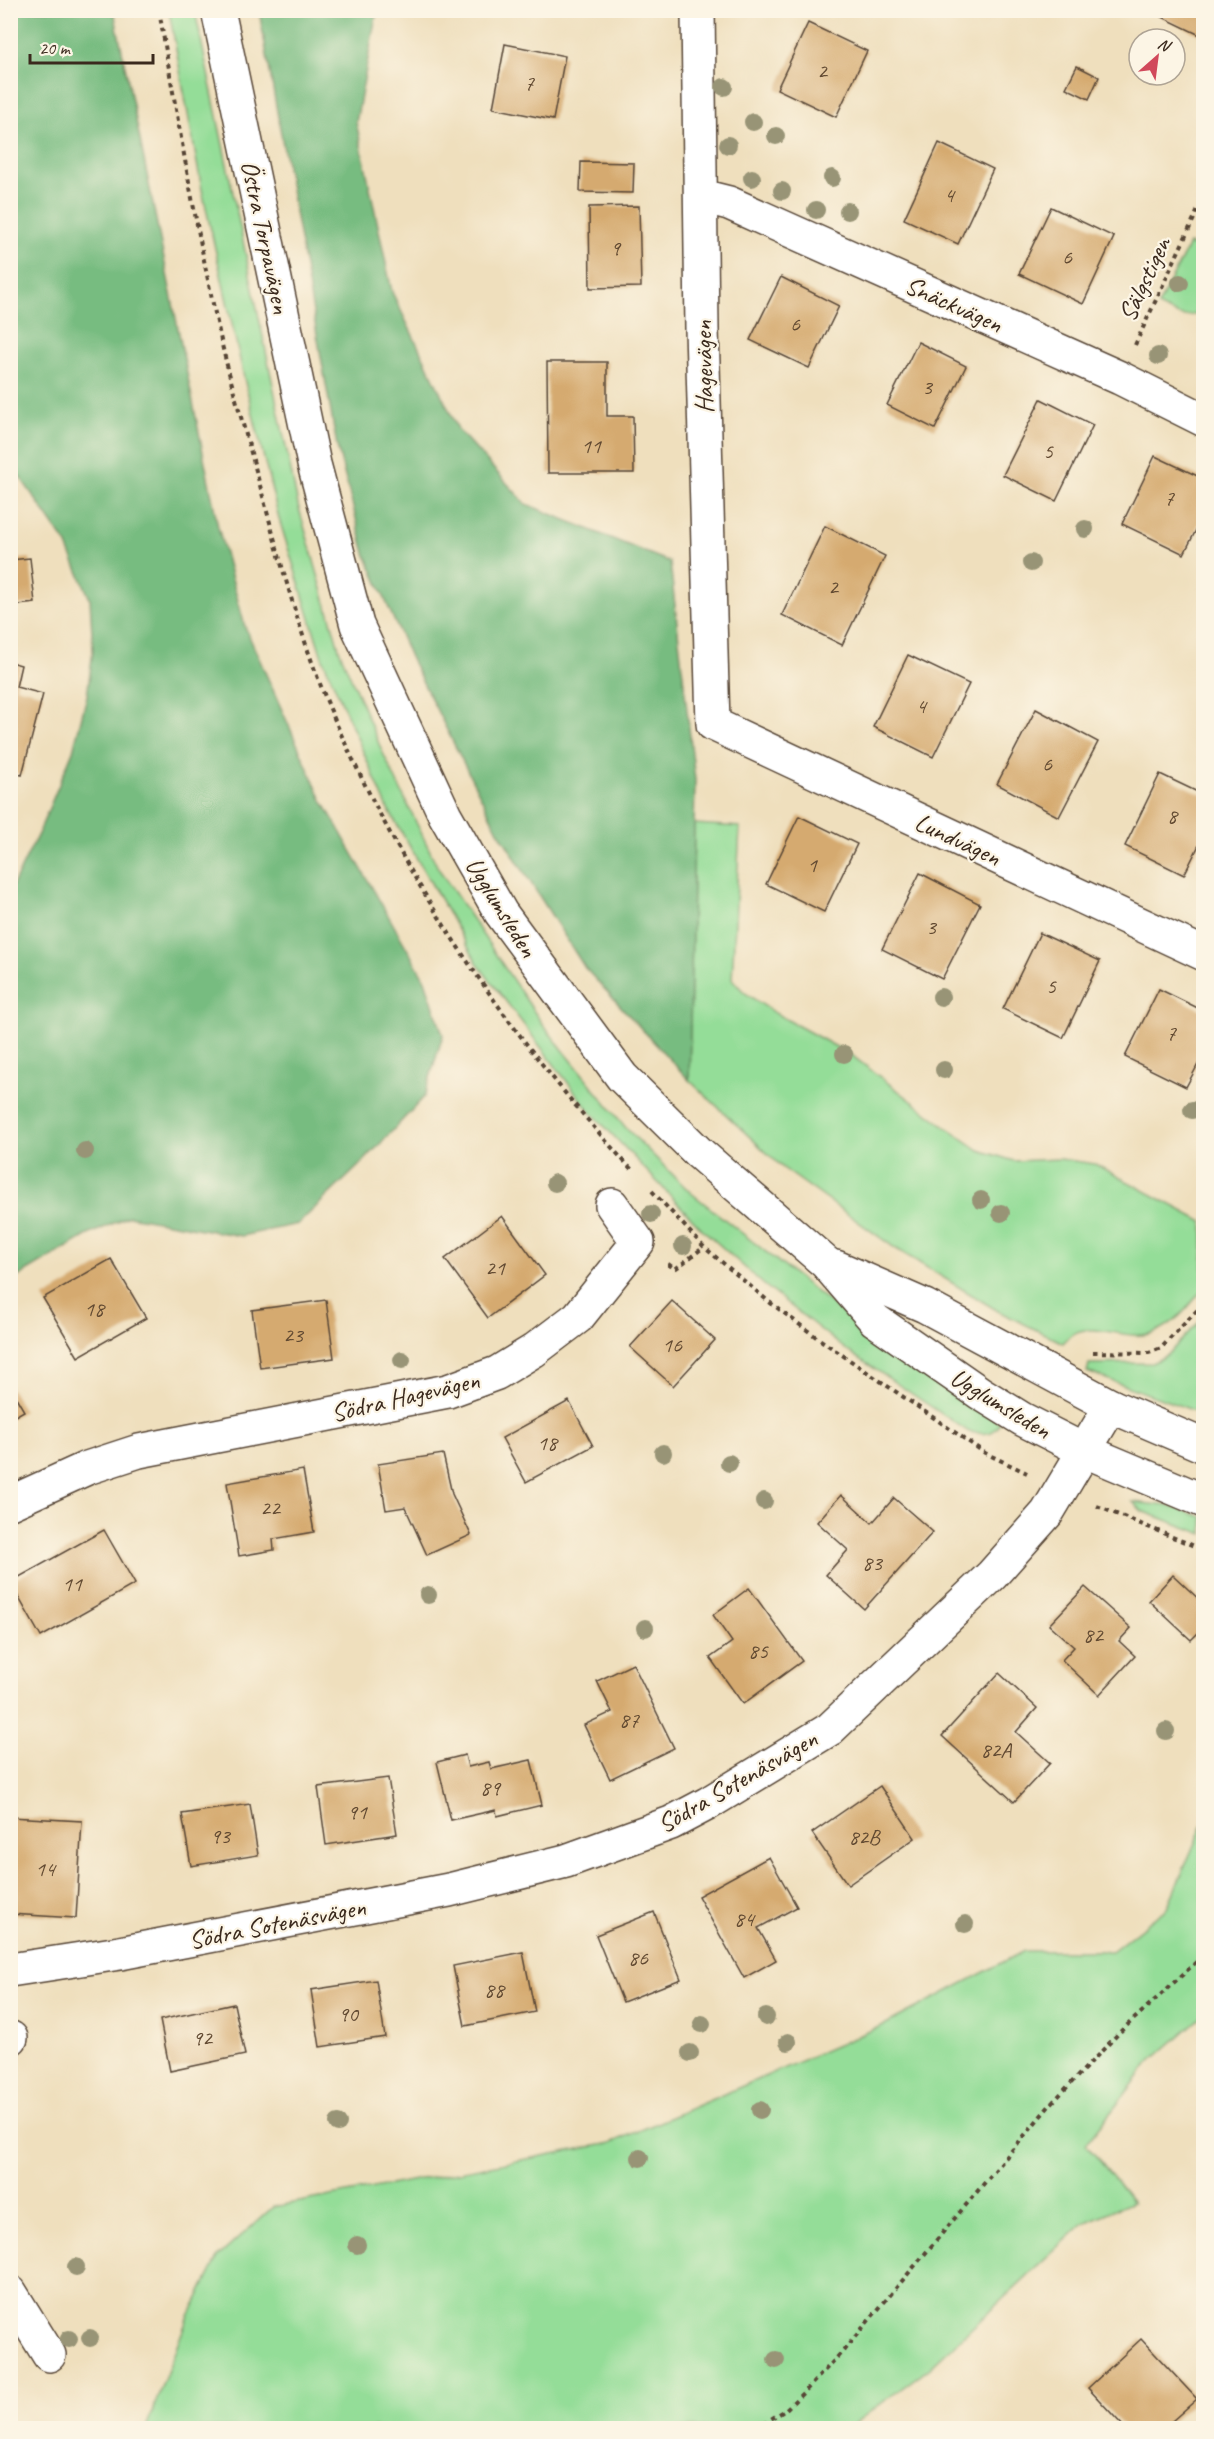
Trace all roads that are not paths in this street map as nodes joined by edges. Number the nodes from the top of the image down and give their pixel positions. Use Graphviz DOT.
graph roads {
  1 [pos="218,10"];
  2 [pos="698,10"];
  3 [pos="701,196"];
  4 [pos="1203,420"];
  5 [pos="314,464"];
  6 [pos="713,724"];
  7 [pos="1203,954"];
  8 [pos="612,1204"];
  9 [pos="826,1263"];
  10 [pos="1112,1406"];
  11 [pos="1203,1446"];
  12 [pos="1085,1451"];
  13 [pos="1203,1501"];
  14 [pos="10,1503"];
  15 [pos="10,1970"];
  16 [pos="10,2292"];
  17 [pos="49,2355"];
  1 -- 5 [label="street, Östra Torpavägen"];
  2 -- 3 [label="street, Hagevägen"];
  3 -- 4 [label="street, Snäckvägen"];
  3 -- 6 [label="street, Hagevägen"];
  5 -- 9 [label="street, Ugglumsleden"];
  6 -- 7 [label="street, Lundvägen"];
  8 -- 14 [label="street, Södra Hagevägen"];
  9 -- 10 [label="street, Ugglumsleden"];
  9 -- 12 [label="street, Ugglumsleden"];
  10 -- 11 [label="street, Ugglumsleden"];
  10 -- 12 [label="street, Södra Sotenäsvägen"];
  12 -- 13 [label="street, Ugglumsleden"];
  12 -- 15 [label="street, Södra Sotenäsvägen"];
  16 -- 17 [label="street"];
}
